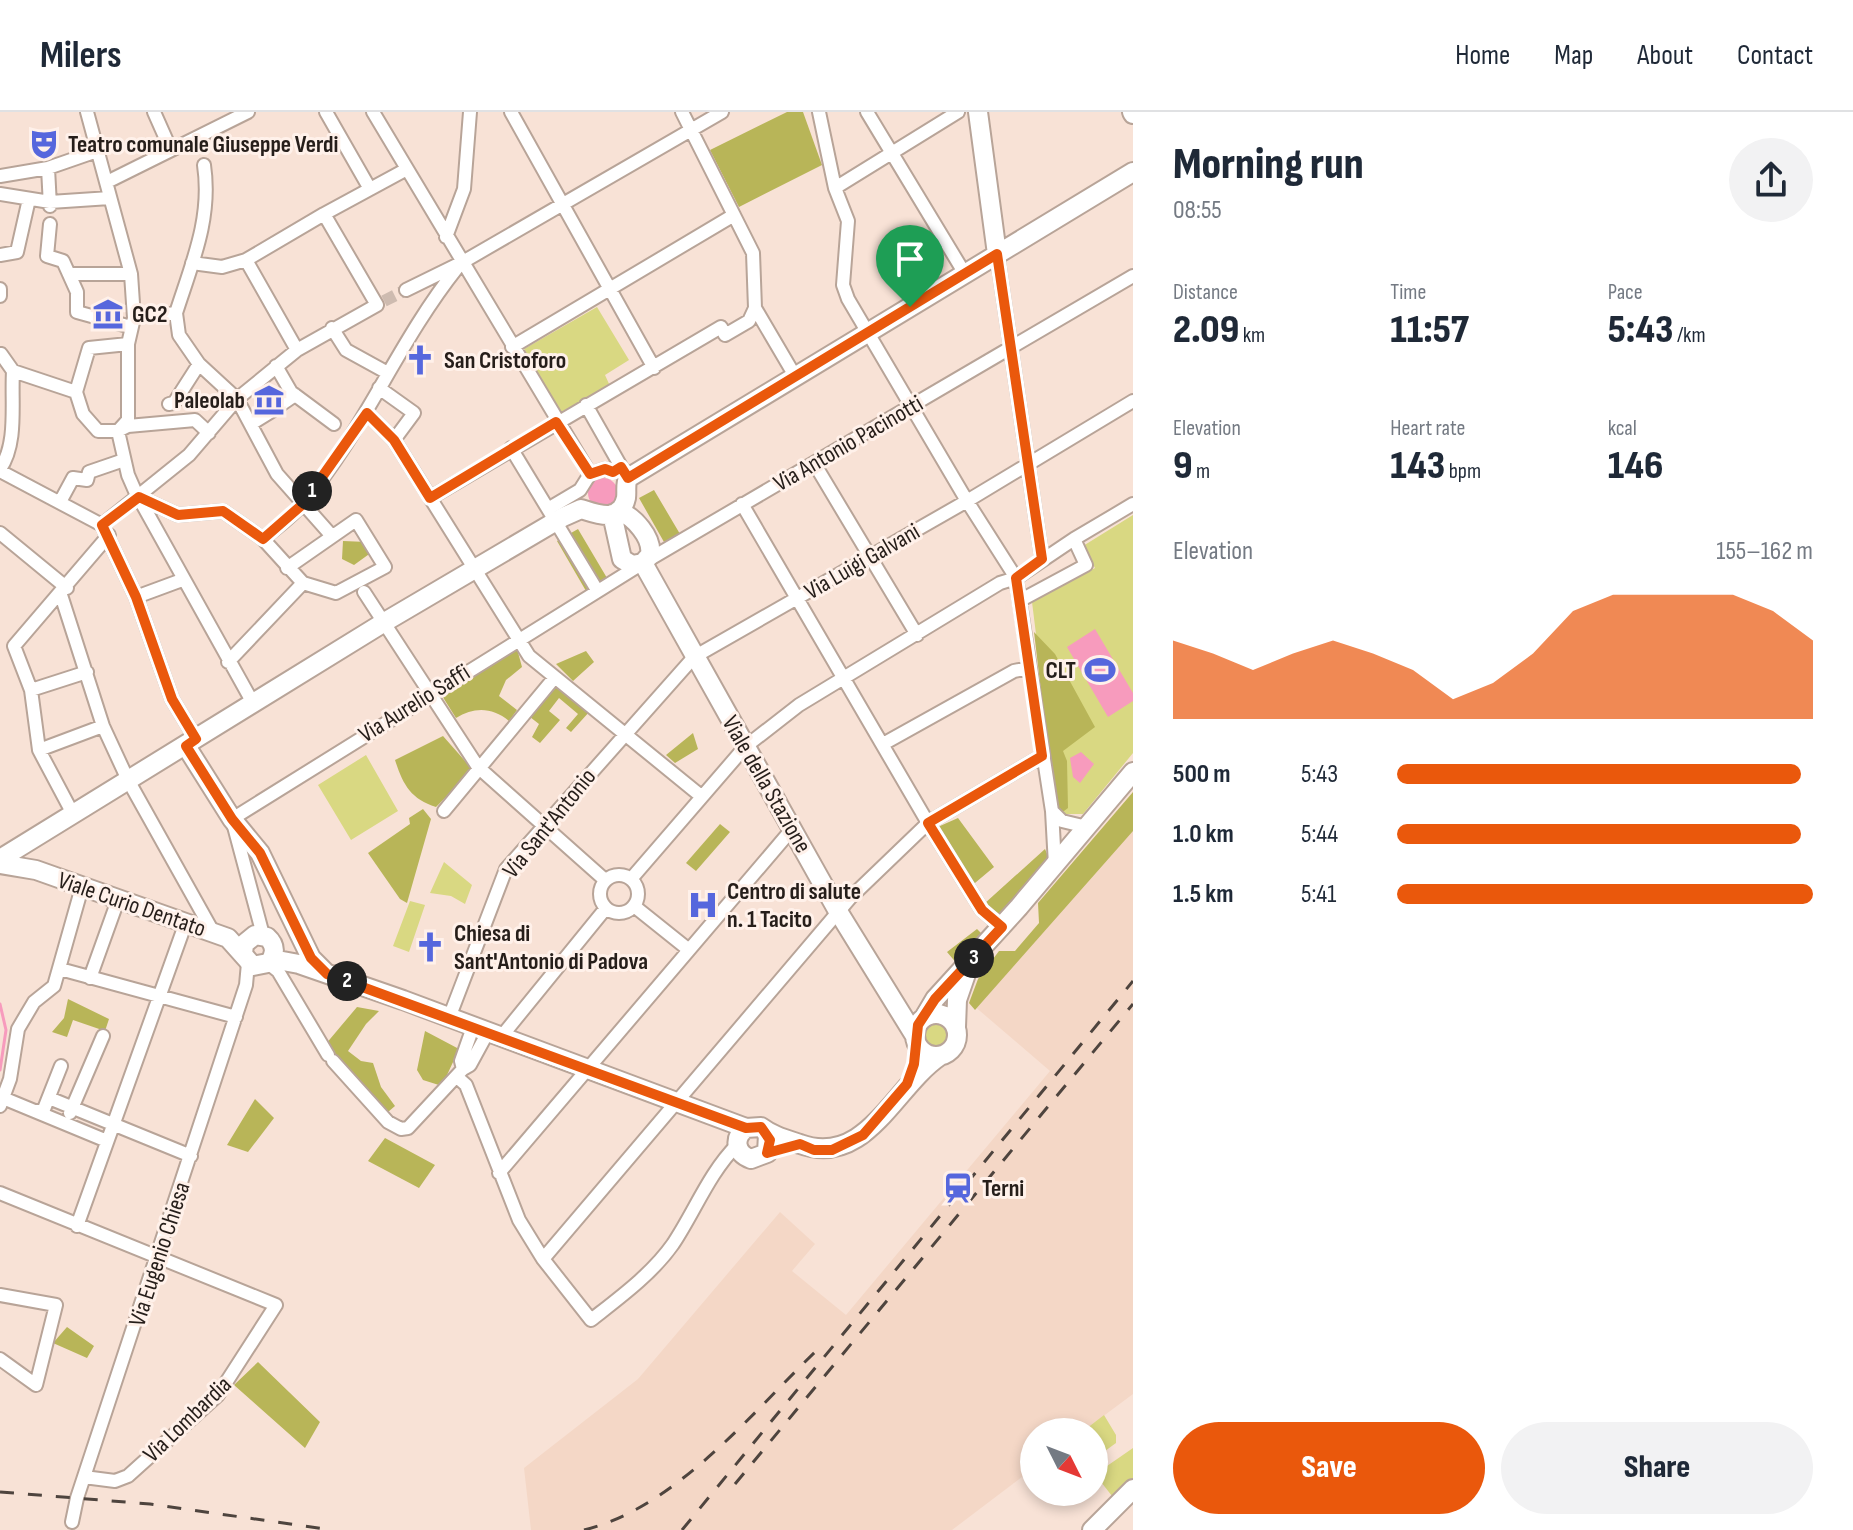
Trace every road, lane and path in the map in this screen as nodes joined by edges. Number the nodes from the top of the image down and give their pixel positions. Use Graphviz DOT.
graph roads {
  1 [pos="87,112"];
  2 [pos="154,112"];
  3 [pos="326,112"];
  4 [pos="373,112"];
  5 [pos="511,112"];
  6 [pos="682,112"];
  7 [pos="722,112"];
  8 [pos="819,112"];
  9 [pos="867,112"];
  10 [pos="958,112"];
  11 [pos="978,112"];
  12 [pos="470,113"];
  13 [pos="240,114"];
  14 [pos="692,128"];
  15 [pos="170,148"];
  16 [pos="97,151"];
  17 [pos="893,154"];
  18 [pos="204,165"];
  19 [pos="48,168"];
  20 [pos="407,169"];
  21 [pos="1133,172"];
  22 [pos="0,176"];
  23 [pos="107,182"];
  24 [pos="835,188"];
  25 [pos="370,189"];
  26 [pos="0,194"];
  27 [pos="110,198"];
  28 [pos="29,199"];
  29 [pos="563,202"];
  30 [pos="50,204"];
  31 [pos="324,214"];
  32 [pos="734,215"];
  33 [pos="50,224"];
  34 [pos="446,237"];
  35 [pos="997,254"];
  36 [pos="0,255"];
  37 [pos="246,260"];
  38 [pos="192,263"];
  39 [pos="461,263"];
  40 [pos="69,274"];
  41 [pos="131,274"];
  42 [pos="965,274"];
  43 [pos="1133,276"];
  44 [pos="0,289"];
  45 [pos="611,289"];
  46 [pos="406,290"];
  47 [pos="0,296"];
  48 [pos="755,308"];
  49 [pos="176,313"];
  50 [pos="140,320"];
  51 [pos="332,328"];
  52 [pos="867,333"];
  53 [pos="128,344"];
  54 [pos="516,344"];
  55 [pos="1011,349"];
  56 [pos="297,350"];
  57 [pos="1,354"];
  58 [pos="199,364"];
  59 [pos="276,366"];
  60 [pos="654,368"];
  61 [pos="13,371"];
  62 [pos="386,372"];
  63 [pos="795,376"];
  64 [pos="379,388"];
  65 [pos="76,392"];
  66 [pos="295,395"];
  67 [pos="237,399"];
  68 [pos="1133,401"];
  69 [pos="169,404"];
  70 [pos="586,405"];
  71 [pos="912,406"];
  72 [pos="367,413"];
  73 [pos="556,422"];
  74 [pos="251,424"];
  75 [pos="334,424"];
  76 [pos="118,431"];
  77 [pos="209,433"];
  78 [pos="394,440"];
  79 [pos="511,448"];
  80 [pos="124,460"];
  81 [pos="814,463"];
  82 [pos="1029,463"];
  83 [pos="0,470"];
  84 [pos="624,473"];
  85 [pos="590,474"];
  86 [pos="139,497"];
  87 [pos="430,498"];
  88 [pos="967,501"];
  89 [pos="60,502"];
  90 [pos="303,504"];
  91 [pos="742,504"];
  92 [pos="1133,504"];
  93 [pos="615,513"];
  94 [pos="551,515"];
  95 [pos="105,530"];
  96 [pos="331,535"];
  97 [pos="2,538"];
  98 [pos="263,539"];
  99 [pos="1074,539"];
  100 [pos="649,540"];
  101 [pos="869,555"];
  102 [pos="1042,559"];
  103 [pos="643,563"];
  104 [pos="287,568"];
  105 [pos="474,569"];
  106 [pos="1016,578"];
  107 [pos="182,580"];
  108 [pos="303,583"];
  109 [pos="597,590"];
  110 [pos="64,591"];
  111 [pos="364,592"];
  112 [pos="136,597"];
  113 [pos="796,600"];
  114 [pos="1021,600"];
  115 [pos="383,623"];
  116 [pos="917,635"];
  117 [pos="517,639"];
  118 [pos="7,647"];
  119 [pos="694,657"];
  120 [pos="228,662"];
  121 [pos="1029,668"];
  122 [pos="87,672"];
  123 [pos="555,677"];
  124 [pos="843,680"];
  125 [pos="31,690"];
  126 [pos="427,694"];
  127 [pos="253,703"];
  128 [pos="103,726"];
  129 [pos="625,731"];
  130 [pos="191,742"];
  131 [pos="883,744"];
  132 [pos="745,747"];
  133 [pos="39,750"];
  134 [pos="1042,756"];
  135 [pos="478,767"];
  136 [pos="1133,772"];
  137 [pos="128,780"];
  138 [pos="701,796"];
  139 [pos="444,811"];
  140 [pos="1052,811"];
  141 [pos="73,814"];
  142 [pos="232,819"];
  143 [pos="928,823"];
  144 [pos="543,825"];
  145 [pos="1087,827"];
  146 [pos="793,828"];
  147 [pos="35,837"];
  148 [pos="0,862"];
  149 [pos="1055,865"];
  150 [pos="36,870"];
  151 [pos="631,879"];
  152 [pos="605,880"];
  153 [pos="82,887"];
  154 [pos="118,900"];
  155 [pos="634,906"];
  156 [pos="606,908"];
  157 [pos="839,913"];
  158 [pos="186,922"];
  159 [pos="1002,927"];
  160 [pos="220,935"];
  161 [pos="689,950"];
  162 [pos="260,953"];
  163 [pos="974,958"];
  164 [pos="60,969"];
  165 [pos="327,974"];
  166 [pos="90,978"];
  167 [pos="160,996"];
  168 [pos="935,999"];
  169 [pos="895,1003"];
  170 [pos="925,1016"];
  171 [pos="236,1017"];
  172 [pos="449,1018"];
  173 [pos="956,1027"];
  174 [pos="488,1032"];
  175 [pos="103,1036"];
  176 [pos="916,1040"];
  177 [pos="940,1056"];
  178 [pos="61,1066"];
  179 [pos="591,1069"];
  180 [pos="460,1073"];
  181 [pos="907,1084"];
  182 [pos="49,1098"];
  183 [pos="678,1101"];
  184 [pos="2,1102"];
  185 [pos="72,1107"];
  186 [pos="36,1111"];
  187 [pos="66,1124"];
  188 [pos="113,1124"];
  189 [pos="740,1137"];
  190 [pos="107,1141"];
  191 [pos="768,1143"];
  192 [pos="191,1156"];
  193 [pos="499,1173"];
  194 [pos="0,1193"];
  195 [pos="77,1226"];
  196 [pos="158,1258"];
  197 [pos="543,1259"];
  198 [pos="0,1295"];
  199 [pos="0,1359"];
  200 [pos="84,1477"];
  201 [pos="1133,1489"];
  202 [pos="74,1527"];
  203 [pos="1092,1530"];
  1 -- 16 [label="street"];
  2 -- 15 [label="street"];
  3 -- 25 [label="street"];
  4 -- 20 [label="street"];
  5 -- 29 [label="street"];
  6 -- 14 [label="street"];
  7 -- 14 [label="street"];
  8 -- 24 [label="street"];
  9 -- 17 [label="street"];
  10 -- 17 [label="street"];
  11 -- 35 [label="street"];
  12 -- 34 [label="street"];
  13 -- 15 [label="street"];
  14 -- 29 [label="street"];
  14 -- 32 [label="street"];
  15 -- 23 [label="street"];
  16 -- 19 [label="street"];
  16 -- 23 [label="street"];
  17 -- 24 [label="street"];
  17 -- 42 [label="street"];
  18 -- 38 [label="street"];
  19 -- 22 [label="street"];
  19 -- 30 [label="street"];
  20 -- 25 [label="street"];
  20 -- 34 [label="street"];
  21 -- 35 [label="street"];
  23 -- 27 [label="street"];
  24 -- 52 [label="street"];
  25 -- 31 [label="street"];
  26 -- 28 [label="street"];
  27 -- 30 [label="street"];
  27 -- 41 [label="street"];
  28 -- 30 [label="street"];
  28 -- 36 [label="street"];
  29 -- 39 [label="street"];
  29 -- 45 [label="street"];
  31 -- 37 [label="street"];
  31 -- 51 [label="street"];
  32 -- 45 [label="street"];
  32 -- 48 [label="street"];
  33 -- 40 [label="street"];
  34 -- 39 [label="street"];
  35 -- 42 [label="street"];
  35 -- 55 [label="street"];
  37 -- 38 [label="street"];
  37 -- 56 [label="street"];
  38 -- 49 [label="street"];
  39 -- 46 [label="street"];
  39 -- 54 [label="street"];
  39 -- 62 [label="street"];
  40 -- 41 [label="street"];
  40 -- 50 [label="street"];
  41 -- 50 [label="street"];
  42 -- 52 [label="street"];
  43 -- 55 [label="street, Via Antonio Pacinotti"];
  44 -- 47 [label="street"];
  45 -- 54 [label="street"];
  45 -- 60 [label="street"];
  48 -- 60 [label="street"];
  48 -- 63 [label="street"];
  49 -- 50 [label="street"];
  49 -- 58 [label="street"];
  50 -- 53 [label="street"];
  51 -- 56 [label="street"];
  51 -- 62 [label="street"];
  52 -- 63 [label="street"];
  52 -- 71 [label="street"];
  53 -- 65 [label="street"];
  53 -- 76 [label="street"];
  54 -- 73 [label="street"];
  55 -- 71 [label="street, Via Antonio Pacinotti"];
  55 -- 82 [label="street"];
  56 -- 59 [label="street"];
  57 -- 61 [label="street"];
  58 -- 67 [label="street"];
  58 -- 69 [label="street"];
  59 -- 66 [label="street"];
  59 -- 67 [label="street"];
  60 -- 70 [label="street"];
  61 -- 65 [label="street"];
  61 -- 83 [label="street"];
  62 -- 64 [label="street"];
  63 -- 84 [label="street"];
  64 -- 72 [label="street"];
  64 -- 78 [label="street"];
  65 -- 76 [label="street"];
  66 -- 74 [label="street"];
  66 -- 75 [label="street"];
  67 -- 74 [label="street"];
  67 -- 77 [label="street"];
  68 -- 82 [label="street, Via Luigi Galvani"];
  70 -- 73 [label="street"];
  70 -- 84 [label="street"];
  71 -- 81 [label="street, Via Antonio Pacinotti"];
  71 -- 88 [label="street"];
  72 -- 78 [label="street"];
  72 -- 90 [label="street"];
  73 -- 79 [label="street"];
  73 -- 85 [label="street"];
  74 -- 90 [label="street"];
  76 -- 77 [label="street"];
  76 -- 80 [label="street"];
  77 -- 86 [label="street"];
  78 -- 87 [label="street"];
  79 -- 87 [label="street"];
  79 -- 94 [label="street"];
  80 -- 86 [label="street"];
  80 -- 89 [label="street"];
  81 -- 91 [label="street, Via Antonio Pacinotti"];
  81 -- 101 [label="street"];
  82 -- 88 [label="street, Via Luigi Galvani"];
  82 -- 102 [label="street"];
  83 -- 89 [label="street"];
  84 -- 85 [label="street"];
  84 -- 93 [label="street"];
  84 -- 100 [label="street"];
  85 -- 94 [label="street"];
  86 -- 95 [label="street"];
  86 -- 98 [label="street"];
  86 -- 107 [label="street"];
  87 -- 105 [label="street"];
  88 -- 101 [label="street, Via Luigi Galvani"];
  88 -- 106 [label="street"];
  89 -- 95 [label="street"];
  90 -- 96 [label="street"];
  90 -- 98 [label="street"];
  91 -- 103 [label="street, Via Antonio Pacinotti"];
  91 -- 113 [label="street"];
  92 -- 99 [label="street"];
  93 -- 94 [label="street"];
  93 -- 100 [label="street"];
  93 -- 103 [label="street"];
  94 -- 105 [label="street"];
  94 -- 109 [label="street"];
  95 -- 110 [label="street"];
  95 -- 112 [label="street"];
  96 -- 104 [label="street"];
  96 -- 108 [label="street"];
  97 -- 110 [label="street"];
  98 -- 104 [label="street"];
  99 -- 102 [label="street"];
  99 -- 114 [label="street"];
  100 -- 103 [label="street"];
  101 -- 113 [label="street, Via Luigi Galvani"];
  101 -- 116 [label="street"];
  102 -- 106 [label="street"];
  103 -- 109 [label="street, Via Aurelio Saffi"];
  103 -- 119 [label="street, Viale della Stazione"];
  104 -- 108 [label="street"];
  105 -- 115 [label="street"];
  105 -- 117 [label="street"];
  106 -- 114 [label="street"];
  106 -- 116 [label="street"];
  107 -- 112 [label="street"];
  107 -- 120 [label="street"];
  108 -- 120 [label="street"];
  109 -- 117 [label="street, Via Aurelio Saffi"];
  110 -- 118 [label="street"];
  110 -- 122 [label="street"];
  111 -- 115 [label="street"];
  112 -- 130 [label="street"];
  113 -- 119 [label="street, Via Luigi Galvani"];
  113 -- 124 [label="street"];
  114 -- 121 [label="street"];
  115 -- 126 [label="street"];
  115 -- 127 [label="street"];
  116 -- 124 [label="street"];
  117 -- 123 [label="street"];
  117 -- 126 [label="street, Via Aurelio Saffi"];
  118 -- 125 [label="street"];
  119 -- 129 [label="street, Via Sant'Antonio"];
  119 -- 132 [label="street, Viale della Stazione"];
  120 -- 127 [label="street"];
  121 -- 131 [label="street"];
  121 -- 134 [label="street"];
  122 -- 125 [label="street"];
  122 -- 128 [label="street"];
  123 -- 129 [label="street"];
  123 -- 135 [label="street"];
  124 -- 131 [label="street"];
  124 -- 132 [label="street"];
  125 -- 133 [label="street"];
  126 -- 135 [label="street"];
  126 -- 142 [label="street, Via Aurelio Saffi"];
  127 -- 130 [label="street"];
  128 -- 133 [label="street"];
  128 -- 137 [label="street"];
  129 -- 138 [label="street"];
  129 -- 144 [label="street, Via Sant'Antonio"];
  130 -- 137 [label="street"];
  130 -- 142 [label="street"];
  131 -- 143 [label="street"];
  132 -- 138 [label="street"];
  132 -- 146 [label="street, Viale della Stazione"];
  133 -- 141 [label="street"];
  134 -- 140 [label="street"];
  134 -- 143 [label="street"];
  135 -- 139 [label="street"];
  135 -- 144 [label="street"];
  136 -- 145 [label="street"];
  137 -- 141 [label="street"];
  137 -- 160 [label="street"];
  138 -- 151 [label="street"];
  140 -- 145 [label="street"];
  140 -- 149 [label="street"];
  141 -- 147 [label="street"];
  142 -- 162 [label="street"];
  142 -- 165 [label="street"];
  143 -- 157 [label="street"];
  143 -- 159 [label="street"];
  144 -- 152 [label="street"];
  144 -- 172 [label="street, Via Sant'Antonio"];
  145 -- 149 [label="street"];
  146 -- 157 [label="street, Viale della Stazione"];
  146 -- 161 [label="street"];
  147 -- 148 [label="street"];
  147 -- 150 [label="street, Viale Curio Dentato"];
  148 -- 150 [label="street, Viale Curio Dentato"];
  149 -- 159 [label="street"];
  150 -- 153 [label="street, Viale Curio Dentato"];
  151 -- 152 [label="street"];
  151 -- 155 [label="street"];
  152 -- 156 [label="street"];
  153 -- 154 [label="street, Viale Curio Dentato"];
  153 -- 164 [label="street"];
  154 -- 158 [label="street, Viale Curio Dentato"];
  154 -- 166 [label="street"];
  155 -- 156 [label="street"];
  155 -- 161 [label="street"];
  156 -- 174 [label="street"];
  157 -- 169 [label="street, Viale della Stazione"];
  157 -- 183 [label="street"];
  158 -- 160 [label="street, Viale Curio Dentato"];
  158 -- 167 [label="street"];
  159 -- 163 [label="street"];
  160 -- 162 [label="street, Viale Curio Dentato"];
  161 -- 179 [label="street"];
  162 -- 165 [label="street"];
  162 -- 171 [label="street, Via Eugenio Chiesa"];
  162 -- 180 [label="street"];
  163 -- 168 [label="street"];
  163 -- 173 [label="street"];
  164 -- 166 [label="street"];
  164 -- 184 [label="street"];
  165 -- 172 [label="street"];
  166 -- 167 [label="street"];
  167 -- 171 [label="street"];
  167 -- 188 [label="street"];
  168 -- 169 [label="street"];
  168 -- 170 [label="street"];
  169 -- 176 [label="street, Viale della Stazione"];
  170 -- 173 [label="street"];
  170 -- 176 [label="street"];
  171 -- 192 [label="street, Via Eugenio Chiesa"];
  172 -- 174 [label="street"];
  173 -- 177 [label="street"];
  174 -- 179 [label="street"];
  174 -- 180 [label="street"];
  175 -- 185 [label="street"];
  176 -- 177 [label="street"];
  176 -- 181 [label="street"];
  177 -- 181 [label="street"];
  178 -- 182 [label="street"];
  179 -- 183 [label="street"];
  179 -- 193 [label="street"];
  180 -- 193 [label="street"];
  181 -- 191 [label="street"];
  182 -- 185 [label="street"];
  182 -- 186 [label="street"];
  183 -- 189 [label="street"];
  183 -- 197 [label="street"];
  184 -- 186 [label="street"];
  185 -- 187 [label="street"];
  185 -- 188 [label="street"];
  186 -- 187 [label="street"];
  187 -- 190 [label="street"];
  188 -- 190 [label="street"];
  188 -- 192 [label="street"];
  189 -- 191 [label="street"];
  189 -- 191 [label="street"];
  189 -- 197 [label="street"];
  190 -- 195 [label="street"];
  192 -- 196 [label="street, Via Eugenio Chiesa"];
  193 -- 197 [label="street"];
  194 -- 195 [label="street"];
  195 -- 196 [label="street"];
  196 -- 200 [label="street, Via Eugenio Chiesa"];
  196 -- 200 [label="street, Via Lombardia"];
  198 -- 199 [label="street"];
  200 -- 202 [label="street, Via Eugenio Chiesa"];
  201 -- 203 [label="street"];
}
